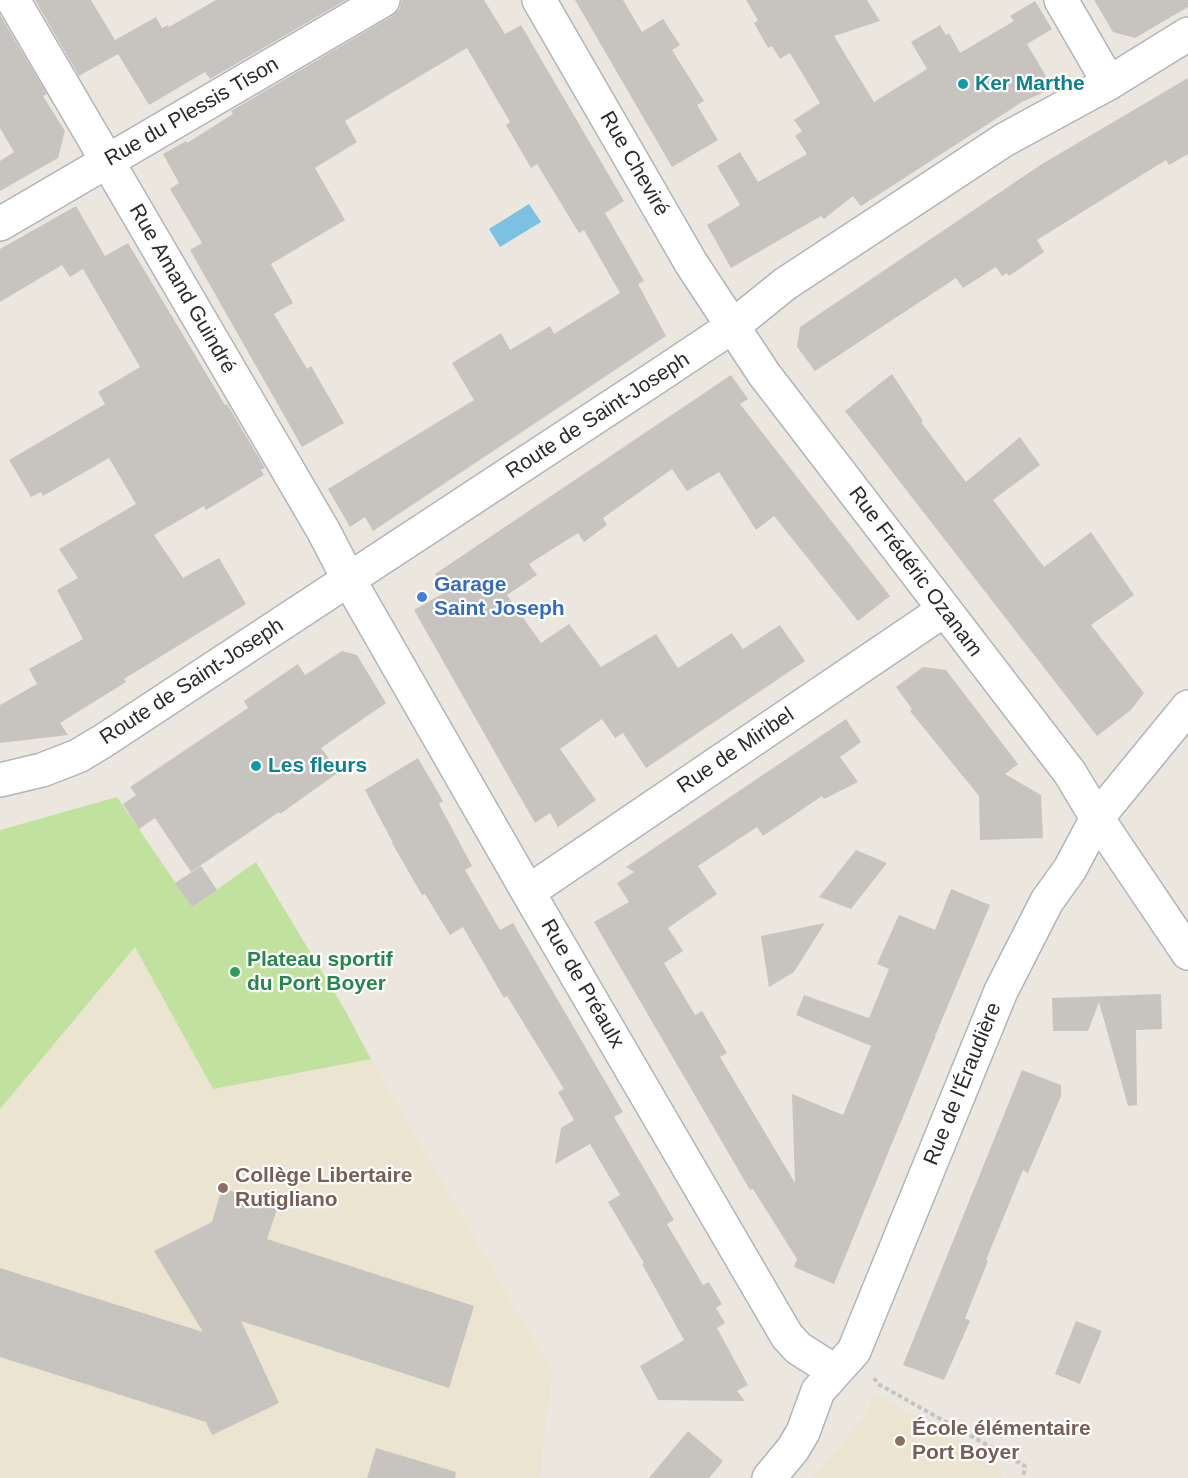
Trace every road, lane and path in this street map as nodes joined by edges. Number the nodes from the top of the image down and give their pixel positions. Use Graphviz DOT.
graph roads {
  1 [pos="13,0"];
  2 [pos="383,0"];
  3 [pos="539,0"];
  4 [pos="1061,0"];
  5 [pos="1188,34"];
  6 [pos="1109,83"];
  7 [pos="107,162"];
  8 [pos="0,224"];
  9 [pos="733,326"];
  10 [pos="349,580"];
  11 [pos="944,610"];
  12 [pos="1188,706"];
  13 [pos="0,780"];
  14 [pos="1097,818"];
  15 [pos="528,892"];
  16 [pos="1188,953"];
  17 [pos="844,1361"];
  18 [pos="769,1478"];
  19 [pos="1023,1478"];
  1 -- 7 [label="street, Rue Amand Guindré"];
  2 -- 7 [label="street, Rue du Plessis Tison"];
  3 -- 9 [label="street, Rue Cheviré"];
  4 -- 6 [label="street"];
  5 -- 6 [label="street, Route de Saint-Joseph"];
  6 -- 9 [label="street, Route de Saint-Joseph"];
  7 -- 8 [label="street, Rue du Plessis Tison"];
  7 -- 10 [label="street, Rue Amand Guindré"];
  9 -- 10 [label="street, Route de Saint-Joseph"];
  9 -- 11 [label="street, Rue Frédéric Ozanam"];
  10 -- 13 [label="street, Route de Saint-Joseph"];
  10 -- 15 [label="street, Rue de Préaulx"];
  11 -- 14 [label="street, Rue Frédéric Ozanam"];
  11 -- 15 [label="street, Rue de Miribel"];
  12 -- 14 [label="street, Rue de l'Éraudière"];
  14 -- 16 [label="street, Rue Frédéric Ozanam"];
  14 -- 17 [label="street, Rue de l'Éraudière"];
  15 -- 17 [label="street, Rue de Préaulx"];
  17 -- 18 [label="street, Rue de l'Éraudière"];
  17 -- 19 [label="path"];
}
